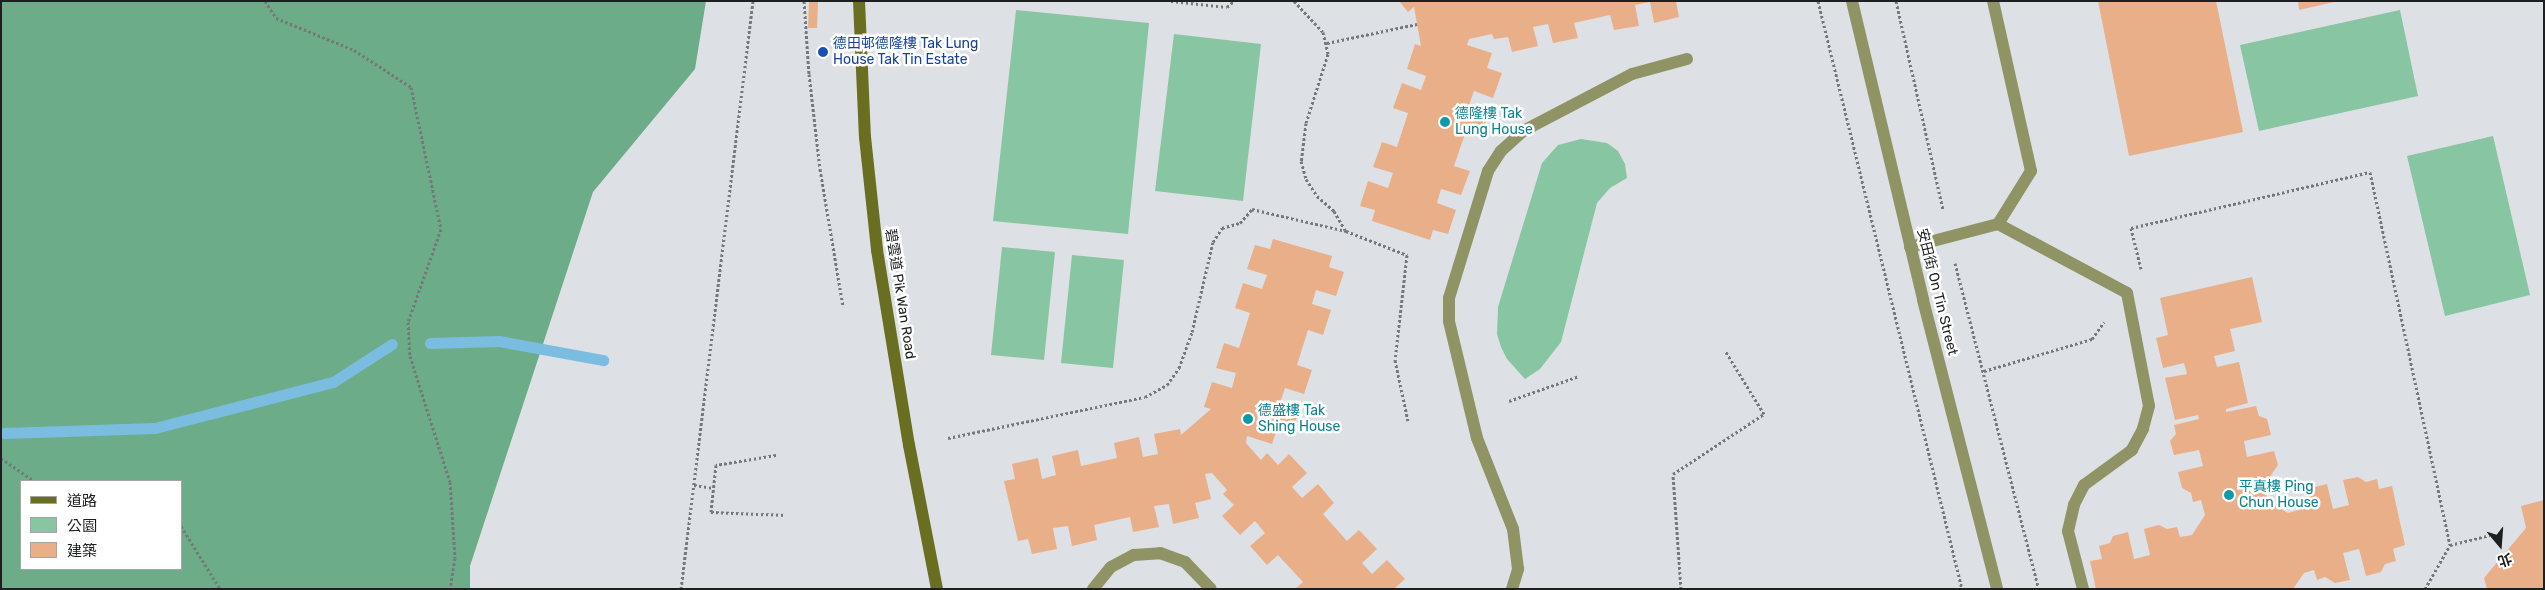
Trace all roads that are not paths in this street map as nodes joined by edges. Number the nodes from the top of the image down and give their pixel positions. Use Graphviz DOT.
graph roads {
  1 [pos="859,1"];
  2 [pos="1852,1"];
  3 [pos="1993,1"];
  4 [pos="1686,59"];
  5 [pos="1998,224"];
  6 [pos="1910,247"];
  7 [pos="937,589"];
  8 [pos="1093,589"];
  9 [pos="1211,589"];
  10 [pos="1512,589"];
  11 [pos="1997,589"];
  12 [pos="2084,589"];
  1 -- 7 [label="main road, 碧雲道 Pik Wan Road"];
  2 -- 6 [label="street, 安田街 On Tin Street"];
  3 -- 5 [label="street"];
  4 -- 10 [label="street"];
  5 -- 6 [label="street"];
  5 -- 12 [label="street"];
  6 -- 11 [label="street, 安田街 On Tin Street"];
  8 -- 9 [label="street"];
}
